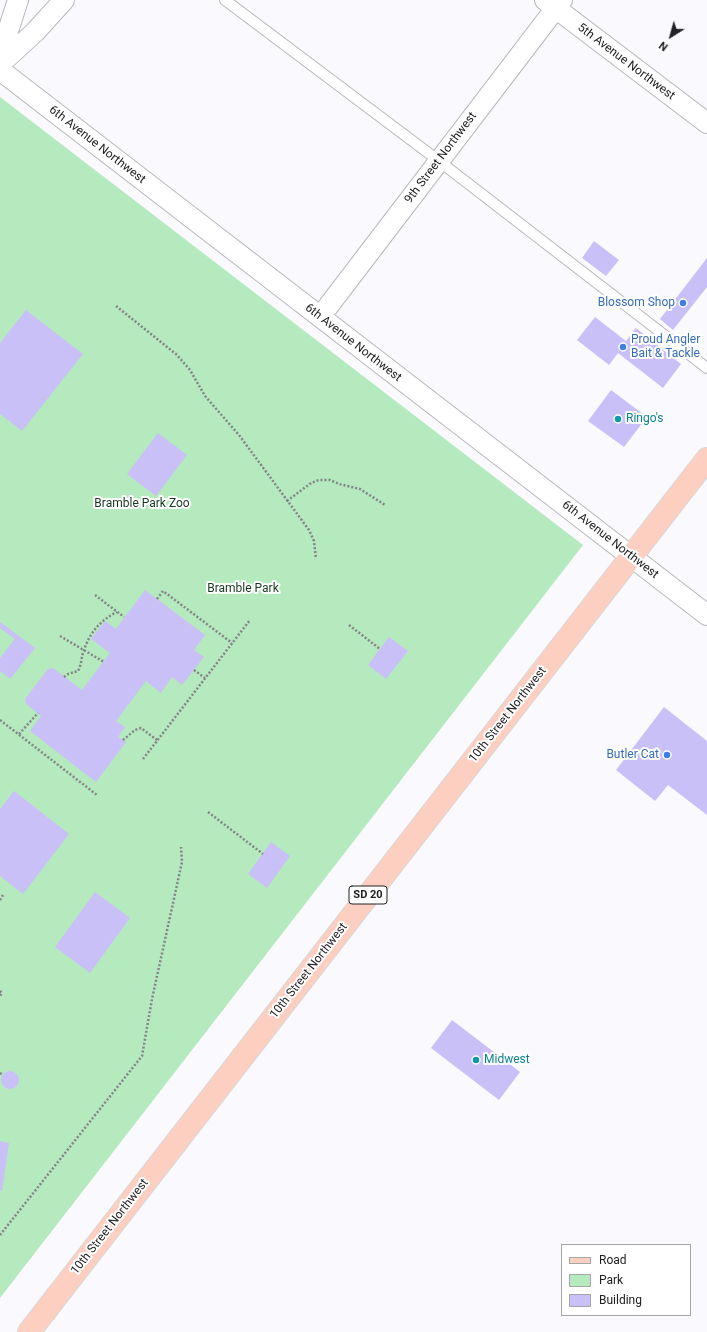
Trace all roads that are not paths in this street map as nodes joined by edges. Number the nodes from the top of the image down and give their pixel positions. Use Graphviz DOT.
graph roads {
  1 [pos="18,0"];
  2 [pos="64,0"];
  3 [pos="225,0"];
  4 [pos="555,3"];
  5 [pos="0,56"];
  6 [pos="0,64"];
  7 [pos="0,70"];
  8 [pos="707,123"];
  9 [pos="439,161"];
  10 [pos="320,317"];
  11 [pos="707,368"];
  12 [pos="707,459"];
  13 [pos="631,556"];
  14 [pos="707,615"];
  15 [pos="29,1332"];
  1 -- 5 [label="street"];
  2 -- 6 [label="street"];
  3 -- 9 [label="lane"];
  4 -- 8 [label="street, 5th Avenue Northwest"];
  4 -- 9 [label="street, 9th Street Northwest"];
  7 -- 10 [label="street, 6th Avenue Northwest"];
  9 -- 10 [label="street, 9th Street Northwest"];
  9 -- 11 [label="lane"];
  10 -- 13 [label="street, 6th Avenue Northwest"];
  12 -- 13 [label="main road, 10th Street Northwest / SD 20"];
  13 -- 14 [label="street, 6th Avenue Northwest"];
  13 -- 15 [label="main road, 10th Street Northwest / SD 20"];
}
